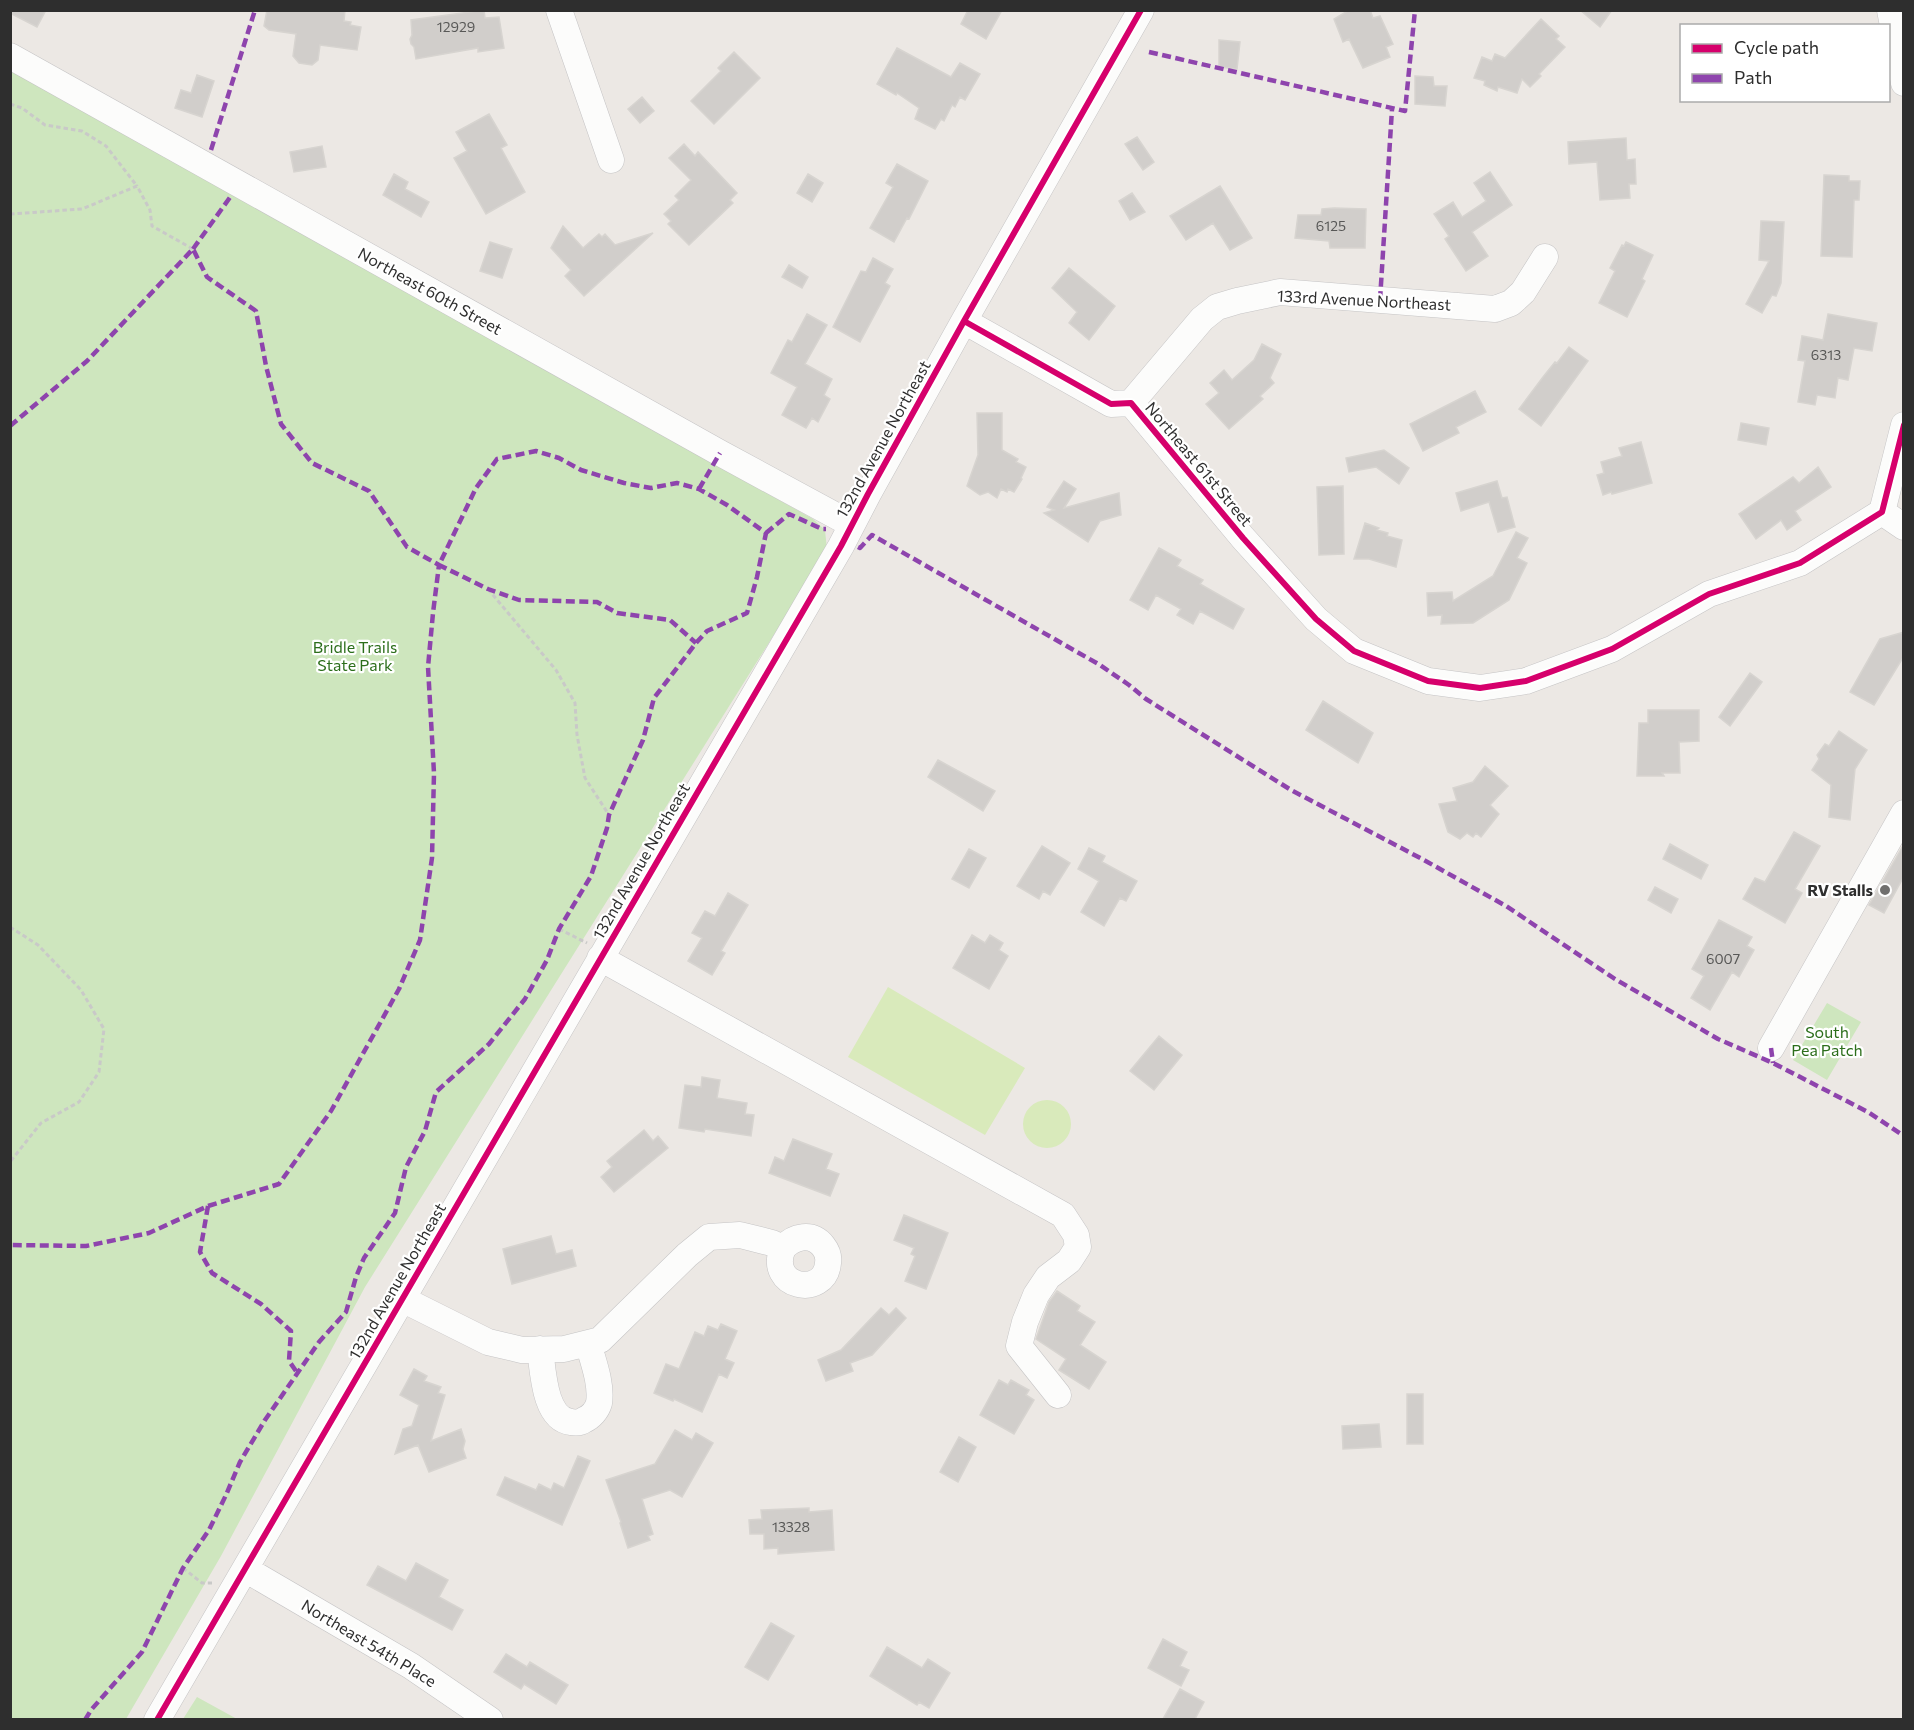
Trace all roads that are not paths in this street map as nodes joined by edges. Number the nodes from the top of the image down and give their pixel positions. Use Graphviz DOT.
graph roads {
  1 [pos="559,10"];
  2 [pos="1141,10"];
  3 [pos="1896,18"];
  4 [pos="10,56"];
  5 [pos="1904,83"];
  6 [pos="611,160"];
  7 [pos="1545,257"];
  8 [pos="964,321"];
  9 [pos="1131,403"];
  10 [pos="1904,425"];
  11 [pos="1882,512"];
  12 [pos="851,524"];
  13 [pos="1904,527"];
  14 [pos="1904,813"];
  15 [pos="597,952"];
  16 [pos="1771,1048"];
  17 [pos="783,1248"];
  18 [pos="402,1299"];
  19 [pos="588,1343"];
  20 [pos="540,1349"];
  21 [pos="1058,1395"];
  22 [pos="245,1569"];
  23 [pos="157,1719"];
  24 [pos="490,1719"];
  1 -- 6 [label="street"];
  2 -- 8 [label="street, 132nd Avenue Northeast"];
  3 -- 5 [label="street"];
  4 -- 12 [label="street, Northeast 60th Street"];
  7 -- 9 [label="street, 133rd Avenue Northeast"];
  8 -- 9 [label="street, Northeast 61st Street"];
  8 -- 12 [label="street, 132nd Avenue Northeast"];
  9 -- 11 [label="street, Northeast 61st Street"];
  10 -- 11 [label="street"];
  11 -- 13 [label="street"];
  12 -- 15 [label="street, 132nd Avenue Northeast"];
  14 -- 16 [label="street"];
  15 -- 18 [label="street, 132nd Avenue Northeast"];
  15 -- 21 [label="street"];
  17 -- 19 [label="street"];
  18 -- 20 [label="street"];
  18 -- 22 [label="street, 132nd Avenue Northeast"];
  19 -- 20 [label="street"];
  19 -- 20 [label="street"];
  22 -- 23 [label="street, 132nd Avenue Northeast"];
  22 -- 24 [label="street, Northeast 54th Place"];
}
